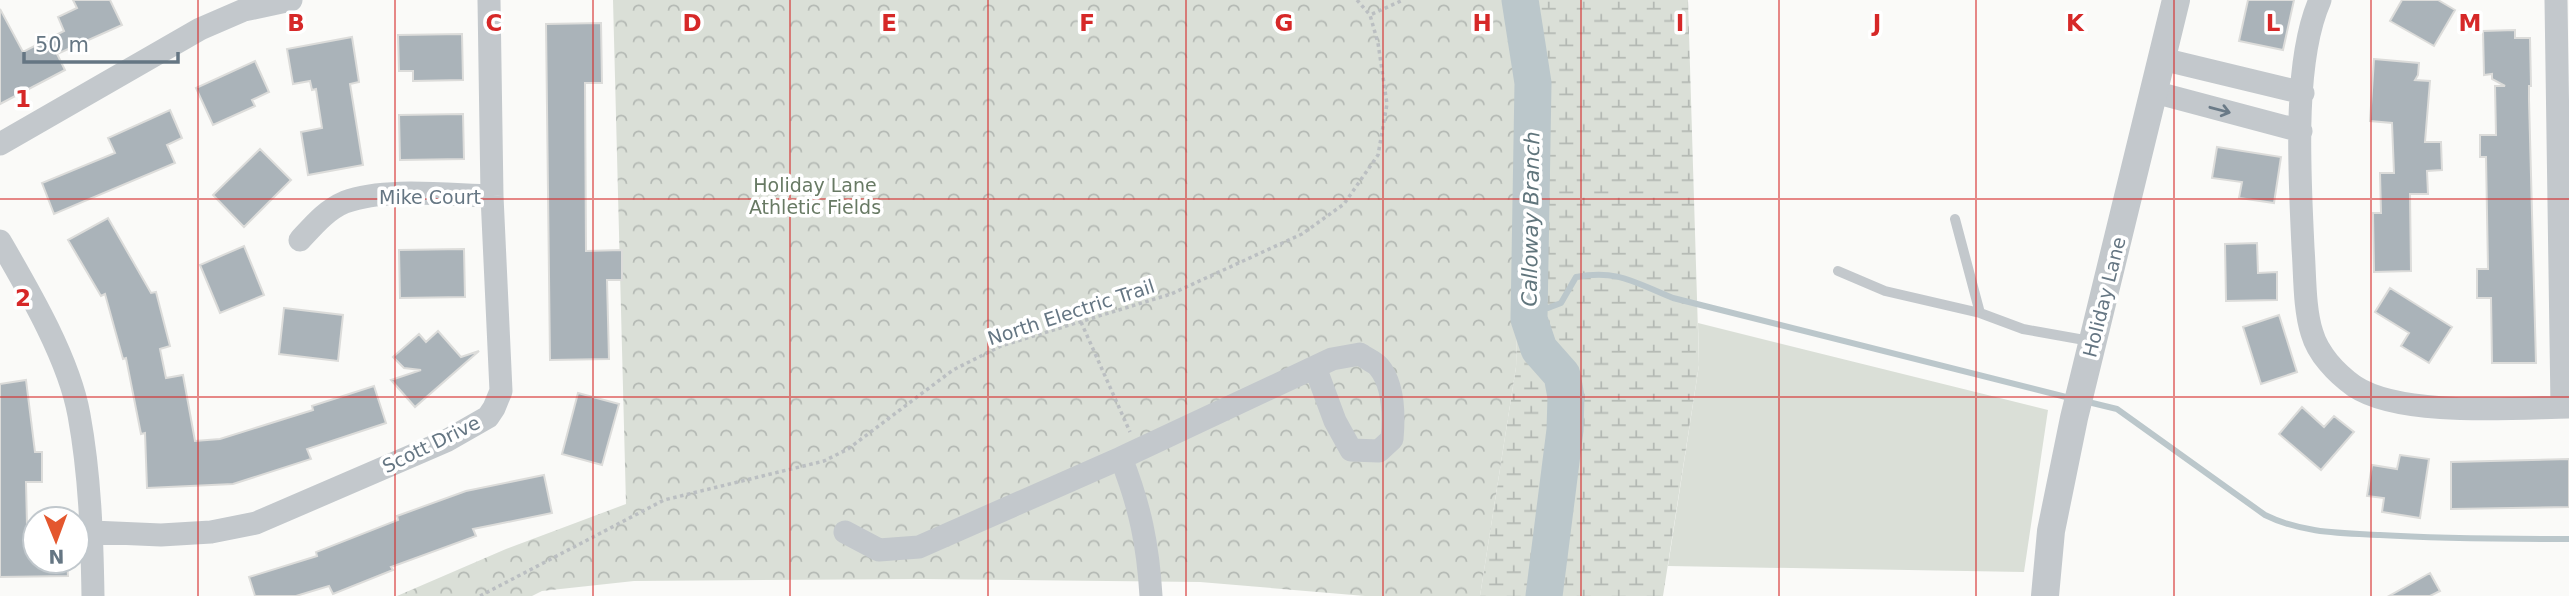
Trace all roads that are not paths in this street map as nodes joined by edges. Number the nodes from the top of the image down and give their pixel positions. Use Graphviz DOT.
graph roads {
  1 [pos="291,0"];
  2 [pos="489,0"];
  3 [pos="2176,0"];
  4 [pos="2320,0"];
  5 [pos="2556,0"];
  6 [pos="2162,59"];
  7 [pos="2154,92"];
  8 [pos="2303,93"];
  9 [pos="2301,131"];
  10 [pos="0,144"];
  11 [pos="492,197"];
  12 [pos="1955,219"];
  13 [pos="300,240"];
  14 [pos="0,241"];
  15 [pos="1838,271"];
  16 [pos="1980,313"];
  17 [pos="2093,342"];
  18 [pos="1315,367"];
  19 [pos="2566,407"];
  20 [pos="1129,454"];
  21 [pos="92,532"];
  22 [pos="845,532"];
  23 [pos="93,596"];
  24 [pos="1151,596"];
  25 [pos="2045,596"];
  1 -- 10 [label="street"];
  2 -- 11 [label="street, Scott Drive"];
  3 -- 6 [label="street, Holiday Lane"];
  4 -- 8 [label="street"];
  5 -- 19 [label="street"];
  6 -- 7 [label="street, Holiday Lane"];
  6 -- 8 [label="street"];
  7 -- 9 [label="street, one-way"];
  7 -- 17 [label="street, Holiday Lane"];
  8 -- 9 [label="street"];
  9 -- 19 [label="street"];
  11 -- 13 [label="street, Mike Court"];
  11 -- 21 [label="street, Scott Drive"];
  12 -- 16 [label="lane"];
  14 -- 21 [label="street"];
  15 -- 16 [label="lane"];
  16 -- 17 [label="lane"];
  17 -- 25 [label="street, Holiday Lane"];
  18 -- 20 [label="street"];
  20 -- 22 [label="street"];
  20 -- 24 [label="street"];
  21 -- 23 [label="street"];
}
